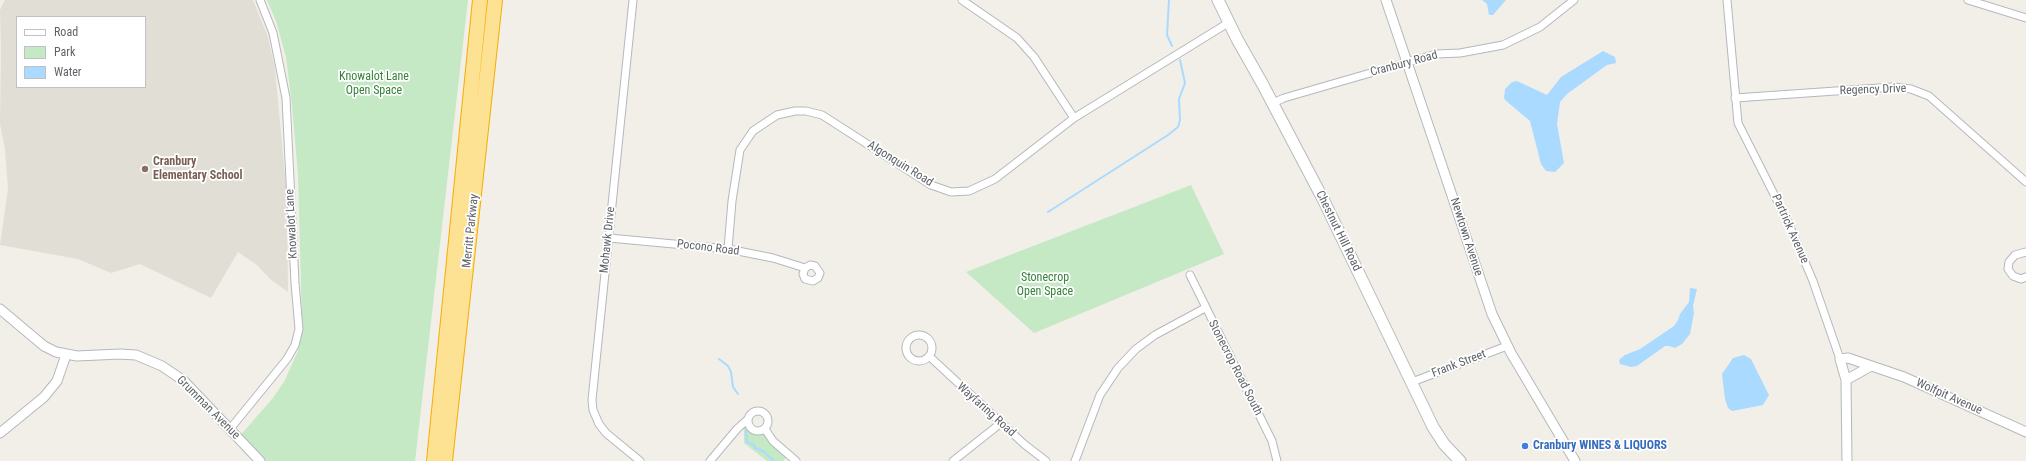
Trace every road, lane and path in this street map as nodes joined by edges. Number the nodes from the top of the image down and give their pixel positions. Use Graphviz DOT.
graph roads {
  1 [pos="260,0"];
  2 [pos="480,0"];
  3 [pos="495,0"];
  4 [pos="633,0"];
  5 [pos="962,0"];
  6 [pos="1218,0"];
  7 [pos="1386,0"];
  8 [pos="1574,0"];
  9 [pos="1727,0"];
  10 [pos="1968,0"];
  11 [pos="2026,18"];
  12 [pos="1228,23"];
  13 [pos="1408,63"];
  14 [pos="1735,98"];
  15 [pos="1273,103"];
  16 [pos="1074,118"];
  17 [pos="2026,182"];
  18 [pos="609,238"];
  19 [pos="728,249"];
  20 [pos="2026,252"];
  21 [pos="805,268"];
  22 [pos="1190,275"];
  23 [pos="2026,277"];
  24 [pos="1205,308"];
  25 [pos="0,309"];
  26 [pos="1507,346"];
  27 [pos="66,356"];
  28 [pos="929,356"];
  29 [pos="1840,359"];
  30 [pos="1871,366"];
  31 [pos="1846,380"];
  32 [pos="1412,382"];
  33 [pos="748,419"];
  34 [pos="1000,423"];
  35 [pos="230,429"];
  36 [pos="765,429"];
  37 [pos="2026,432"];
  38 [pos="0,433"];
  39 [pos="260,461"];
  40 [pos="434,461"];
  41 [pos="445,461"];
  42 [pos="640,461"];
  43 [pos="710,461"];
  44 [pos="796,461"];
  45 [pos="953,461"];
  46 [pos="1046,461"];
  47 [pos="1074,461"];
  48 [pos="1277,461"];
  49 [pos="1460,461"];
  50 [pos="1575,461"];
  51 [pos="1847,461"];
  1 -- 35 [label="street, Knowalot Lane"];
  2 -- 40 [label="highway, Merritt Parkway"];
  3 -- 41 [label="highway, Merritt Parkway"];
  4 -- 18 [label="street, Mohawk Drive"];
  5 -- 16 [label="street"];
  6 -- 12 [label="main road, Chestnut Hill Road"];
  7 -- 13 [label="street, Newtown Avenue"];
  8 -- 13 [label="street, Cranbury Road"];
  9 -- 14 [label="street, Partrick Avenue"];
  10 -- 11 [label="street"];
  12 -- 15 [label="main road, Chestnut Hill Road"];
  12 -- 16 [label="street, Algonquin Road"];
  13 -- 15 [label="street, Cranbury Road"];
  13 -- 26 [label="street, Newtown Avenue"];
  14 -- 17 [label="street, Regency Drive"];
  14 -- 29 [label="street, Partrick Avenue"];
  15 -- 32 [label="main road, Chestnut Hill Road"];
  16 -- 19 [label="street, Algonquin Road"];
  18 -- 19 [label="street, Pocono Road"];
  18 -- 42 [label="street, Mohawk Drive"];
  19 -- 21 [label="street, Pocono Road"];
  20 -- 23 [label="street"];
  22 -- 24 [label="street, Stonecrop Road South"];
  24 -- 47 [label="street"];
  24 -- 48 [label="street, Stonecrop Road South"];
  25 -- 27 [label="street, Grumman Avenue"];
  26 -- 32 [label="street, Frank Street"];
  26 -- 50 [label="street, Newtown Avenue"];
  27 -- 35 [label="street, Grumman Avenue"];
  27 -- 38 [label="street"];
  28 -- 34 [label="street, Wayfaring Road"];
  29 -- 30 [label="street, Wolfpit Avenue"];
  29 -- 31 [label="street, Partrick Avenue"];
  30 -- 31 [label="street"];
  30 -- 37 [label="street, Wolfpit Avenue"];
  31 -- 51 [label="street, Partrick Avenue"];
  32 -- 49 [label="main road, Chestnut Hill Road"];
  33 -- 36 [label="street"];
  33 -- 36 [label="street"];
  33 -- 43 [label="street"];
  34 -- 45 [label="street"];
  34 -- 46 [label="street, Wayfaring Road"];
  35 -- 39 [label="street, Grumman Avenue"];
  36 -- 44 [label="street"];
}
